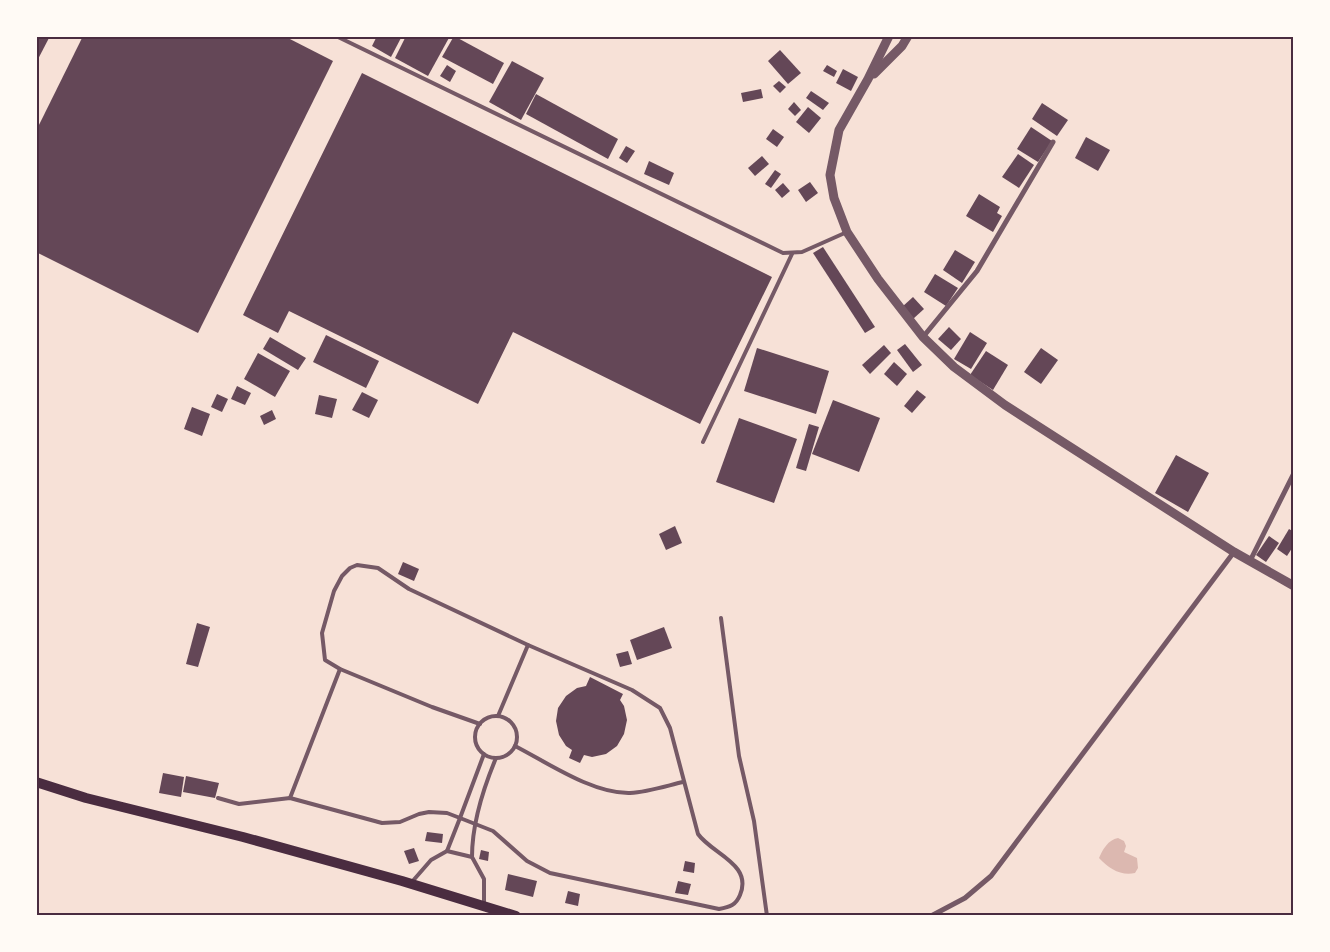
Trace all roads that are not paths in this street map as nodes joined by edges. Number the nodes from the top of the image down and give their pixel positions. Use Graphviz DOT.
graph roads {
  1 [pos="336,36"];
  2 [pos="889,36"];
  3 [pos="908,36"];
  4 [pos="868,79"];
  5 [pos="1052,142"];
  6 [pos="847,232"];
  7 [pos="792,254"];
  8 [pos="924,337"];
  9 [pos="703,442"];
  10 [pos="1294,472"];
  11 [pos="1234,552"];
  12 [pos="1250,561"];
  13 [pos="1294,586"];
  14 [pos="721,618"];
  15 [pos="528,645"];
  16 [pos="340,669"];
  17 [pos="498,716"];
  18 [pos="480,724"];
  19 [pos="515,746"];
  20 [pos="484,754"];
  21 [pos="496,758"];
  22 [pos="36,782"];
  23 [pos="683,782"];
  24 [pos="218,798"];
  25 [pos="290,798"];
  26 [pos="460,818"];
  27 [pos="475,824"];
  28 [pos="447,851"];
  29 [pos="472,857"];
  30 [pos="411,884"];
  31 [pos="484,907"];
  32 [pos="516,916"];
  33 [pos="767,916"];
  34 [pos="931,916"];
  1 -- 7 [label="lane"];
  2 -- 4 [label="street"];
  3 -- 4 [label="street"];
  4 -- 6 [label="street"];
  5 -- 8 [label="street"];
  6 -- 7 [label="lane"];
  6 -- 8 [label="street"];
  7 -- 9 [label="lane"];
  8 -- 11 [label="street"];
  10 -- 12 [label="street"];
  11 -- 12 [label="street"];
  11 -- 34 [label="street"];
  12 -- 13 [label="street"];
  14 -- 33 [label="lane"];
  15 -- 16 [label="lane"];
  15 -- 17 [label="lane"];
  15 -- 23 [label="lane"];
  16 -- 18 [label="lane"];
  16 -- 25 [label="lane"];
  17 -- 18 [label="lane"];
  17 -- 19 [label="lane"];
  18 -- 20 [label="lane"];
  19 -- 21 [label="lane"];
  19 -- 23 [label="lane"];
  20 -- 21 [label="lane"];
  20 -- 26 [label="lane"];
  21 -- 27 [label="lane"];
  22 -- 30 [label="main road"];
  23 -- 27 [label="lane"];
  24 -- 25 [label="lane"];
  25 -- 26 [label="lane"];
  26 -- 27 [label="lane"];
  26 -- 28 [label="lane"];
  27 -- 29 [label="lane"];
  28 -- 29 [label="lane"];
  28 -- 30 [label="lane"];
  29 -- 31 [label="lane"];
  30 -- 31 [label="main road"];
  31 -- 32 [label="main road"];
}
